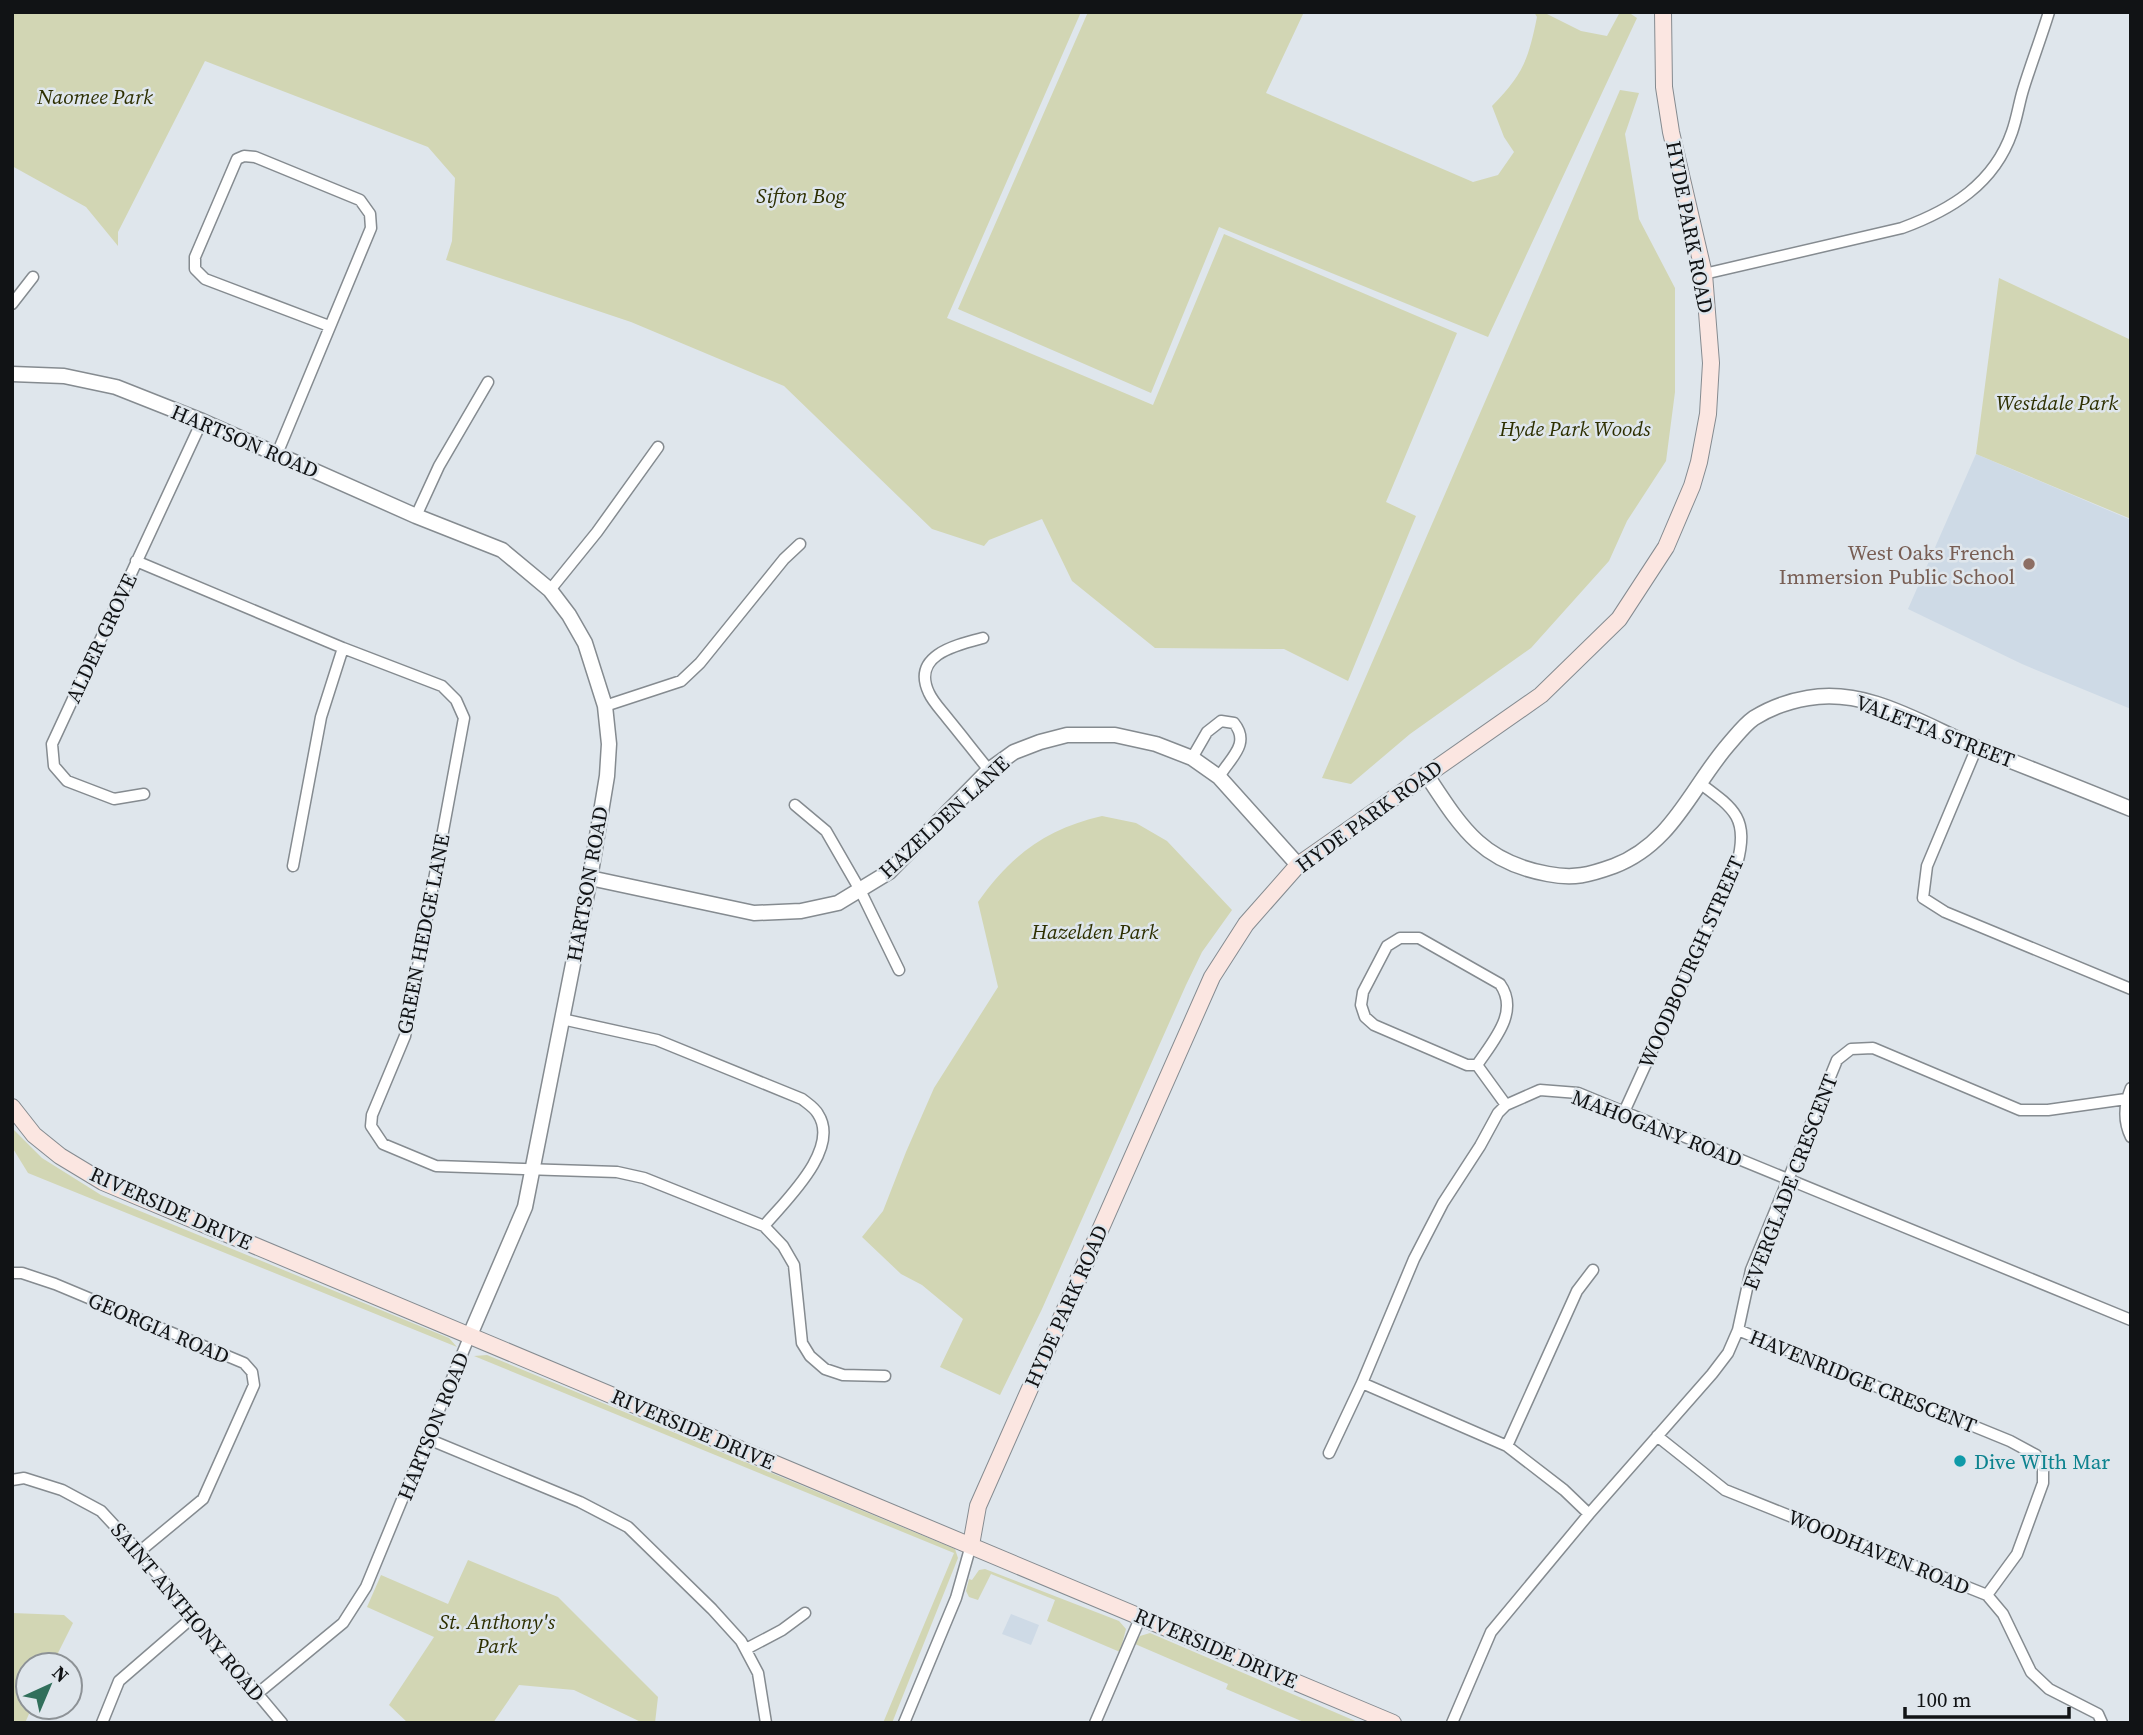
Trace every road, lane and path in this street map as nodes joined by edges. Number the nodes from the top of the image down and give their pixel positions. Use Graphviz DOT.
graph roads {
  1 [pos="1662,12"];
  2 [pos="2049,12"];
  3 [pos="1704,274"];
  4 [pos="33,277"];
  5 [pos="12,304"];
  6 [pos="329,326"];
  7 [pos="12,374"];
  8 [pos="488,382"];
  9 [pos="202,421"];
  10 [pos="657,447"];
  11 [pos="277,454"];
  12 [pos="416,516"];
  13 [pos="800,544"];
  14 [pos="136,561"];
  15 [pos="550,590"];
  16 [pos="983,638"];
  17 [pos="343,648"];
  18 [pos="606,706"];
  19 [pos="1977,747"];
  20 [pos="1192,758"];
  21 [pos="989,770"];
  22 [pos="1426,774"];
  23 [pos="1219,777"];
  24 [pos="1701,784"];
  25 [pos="144,794"];
  26 [pos="794,805"];
  27 [pos="2131,809"];
  28 [pos="293,866"];
  29 [pos="1298,866"];
  30 [pos="590,878"];
  31 [pos="860,890"];
  32 [pos="900,970"];
  33 [pos="2131,989"];
  34 [pos="562,1019"];
  35 [pos="1477,1065"];
  36 [pos="2128,1094"];
  37 [pos="1506,1105"];
  38 [pos="12,1107"];
  39 [pos="1624,1112"];
  40 [pos="2131,1137"];
  41 [pos="534,1168"];
  42 [pos="1787,1179"];
  43 [pos="764,1226"];
  44 [pos="1593,1270"];
  45 [pos="12,1273"];
  46 [pos="2131,1320"];
  47 [pos="1738,1330"];
  48 [pos="470,1335"];
  49 [pos="885,1376"];
  50 [pos="1363,1383"];
  51 [pos="1657,1436"];
  52 [pos="428,1439"];
  53 [pos="1507,1446"];
  54 [pos="1329,1453"];
  55 [pos="12,1480"];
  56 [pos="1589,1514"];
  57 [pos="971,1545"];
  58 [pos="139,1552"];
  59 [pos="1987,1595"];
  60 [pos="805,1613"];
  61 [pos="1141,1616"];
  62 [pos="193,1617"];
  63 [pos="746,1649"];
  64 [pos="257,1694"];
  65 [pos="102,1723"];
  66 [pos="282,1723"];
  67 [pos="766,1723"];
  68 [pos="904,1723"];
  69 [pos="1094,1723"];
  70 [pos="1393,1723"];
  71 [pos="1452,1723"];
  72 [pos="2102,1723"];
  1 -- 3 [label="main road, HYDE PARK ROAD"];
  2 -- 3 [label="street"];
  3 -- 22 [label="main road, HYDE PARK ROAD"];
  4 -- 5 [label="street"];
  6 -- 6 [label="street"];
  6 -- 11 [label="street"];
  7 -- 9 [label="street, HARTSON ROAD"];
  8 -- 12 [label="street"];
  9 -- 11 [label="street, HARTSON ROAD"];
  9 -- 14 [label="street, ALDER GROVE"];
  10 -- 15 [label="street"];
  11 -- 12 [label="street, HARTSON ROAD"];
  12 -- 15 [label="street, HARTSON ROAD"];
  13 -- 18 [label="street"];
  14 -- 17 [label="street, GREEN HEDGE LANE"];
  14 -- 25 [label="street, ALDER GROVE"];
  15 -- 18 [label="street, HARTSON ROAD"];
  16 -- 21 [label="street"];
  17 -- 28 [label="street"];
  17 -- 41 [label="street, GREEN HEDGE LANE"];
  18 -- 30 [label="street, HARTSON ROAD"];
  19 -- 24 [label="street, VALETTA STREET"];
  19 -- 27 [label="street, VALETTA STREET"];
  19 -- 33 [label="street"];
  20 -- 21 [label="street, HAZELDEN LANE"];
  20 -- 23 [label="street, HAZELDEN LANE"];
  20 -- 23 [label="street"];
  21 -- 31 [label="street, HAZELDEN LANE"];
  22 -- 24 [label="street, VALETTA STREET"];
  22 -- 29 [label="main road, HYDE PARK ROAD"];
  23 -- 29 [label="street, HAZELDEN LANE"];
  24 -- 39 [label="street, WOODBOURGH STREET"];
  26 -- 31 [label="street"];
  29 -- 57 [label="main road, HYDE PARK ROAD"];
  30 -- 31 [label="street, HAZELDEN LANE"];
  30 -- 34 [label="street, HARTSON ROAD"];
  31 -- 32 [label="street"];
  34 -- 41 [label="street, HARTSON ROAD"];
  34 -- 43 [label="street"];
  35 -- 35 [label="street"];
  35 -- 37 [label="street"];
  36 -- 40 [label="street"];
  36 -- 42 [label="street, EVERGLADE CRESCENT"];
  37 -- 39 [label="street, MAHOGANY ROAD"];
  37 -- 50 [label="street"];
  38 -- 48 [label="main road, RIVERSIDE DRIVE"];
  39 -- 42 [label="street, MAHOGANY ROAD"];
  41 -- 43 [label="street, GREEN HEDGE LANE"];
  41 -- 48 [label="street, HARTSON ROAD"];
  42 -- 46 [label="street, MAHOGANY ROAD"];
  42 -- 47 [label="street, EVERGLADE CRESCENT"];
  43 -- 49 [label="street, GREEN HEDGE LANE"];
  44 -- 53 [label="street"];
  45 -- 58 [label="street, GEORGIA ROAD"];
  47 -- 51 [label="street, EVERGLADE CRESCENT"];
  47 -- 59 [label="street, HAVENRIDGE CRESCENT"];
  48 -- 52 [label="street, HARTSON ROAD"];
  48 -- 57 [label="main road, RIVERSIDE DRIVE"];
  50 -- 53 [label="street"];
  50 -- 54 [label="street"];
  51 -- 56 [label="street, EVERGLADE CRESCENT"];
  51 -- 59 [label="street, WOODHAVEN ROAD"];
  52 -- 63 [label="street"];
  52 -- 64 [label="street, HARTSON ROAD"];
  53 -- 56 [label="street"];
  55 -- 58 [label="street, SAINT ANTHONY ROAD"];
  56 -- 71 [label="street, EVERGLADE CRESCENT"];
  57 -- 61 [label="main road, RIVERSIDE DRIVE"];
  57 -- 68 [label="street, HYDE PARK ROAD"];
  58 -- 62 [label="street, SAINT ANTHONY ROAD"];
  59 -- 72 [label="street, WOODHAVEN ROAD"];
  60 -- 63 [label="street"];
  61 -- 69 [label="street"];
  61 -- 70 [label="main road, RIVERSIDE DRIVE"];
  62 -- 64 [label="street, SAINT ANTHONY ROAD"];
  62 -- 65 [label="street"];
  63 -- 67 [label="street"];
  64 -- 66 [label="street, SAINT ANTHONY ROAD"];
}
